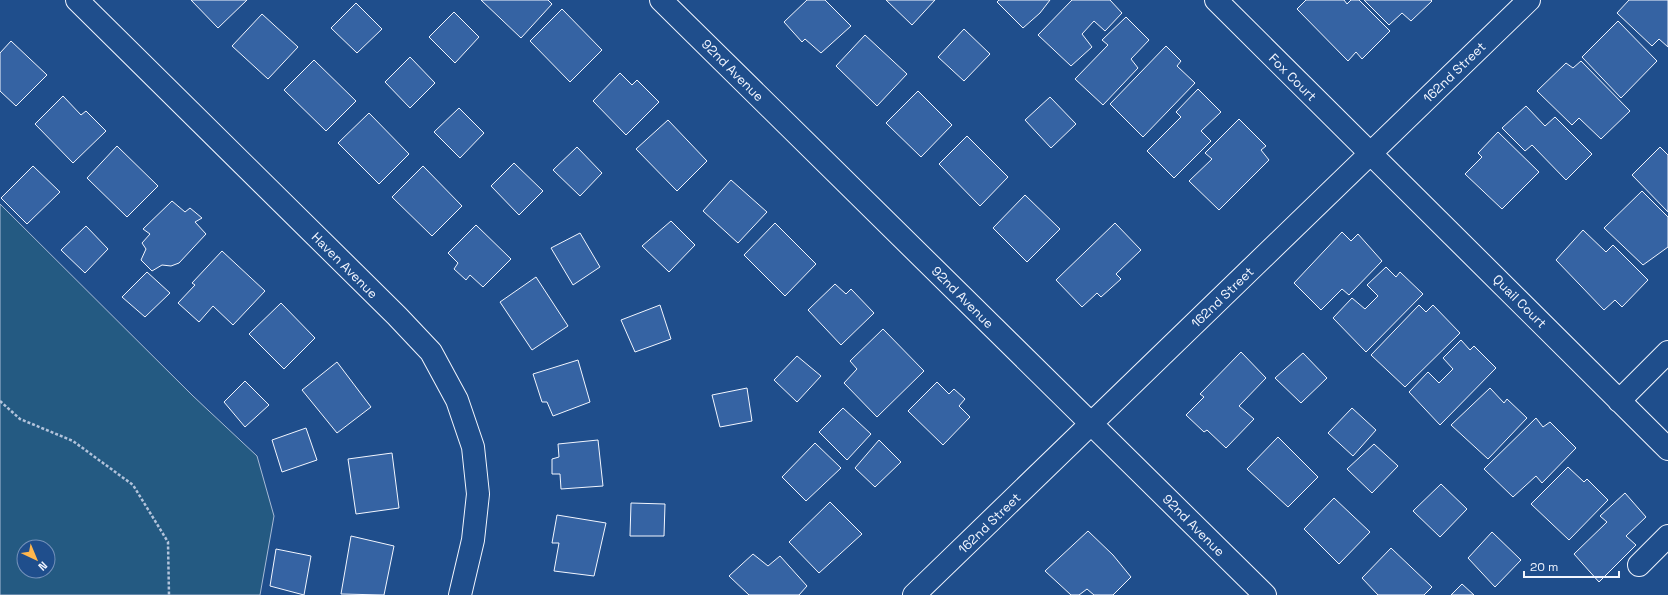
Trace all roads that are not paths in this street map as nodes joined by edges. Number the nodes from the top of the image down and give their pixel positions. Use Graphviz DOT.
graph roads {
  1 [pos="77,0"];
  2 [pos="661,0"];
  3 [pos="1216,0"];
  4 [pos="1529,0"];
  5 [pos="1370,153"];
  6 [pos="1668,352"];
  7 [pos="1619,401"];
  8 [pos="1091,423"];
  9 [pos="1668,449"];
  10 [pos="1668,536"];
  11 [pos="1639,565"];
  12 [pos="460,595"];
  13 [pos="914,595"];
  14 [pos="1266,595"];
  1 -- 12 [label="street, Haven Avenue"];
  2 -- 8 [label="street, 92nd Avenue"];
  3 -- 5 [label="street, Fox Court"];
  4 -- 5 [label="street, 162nd Street"];
  5 -- 7 [label="street, Quail Court"];
  5 -- 8 [label="street, 162nd Street"];
  6 -- 7 [label="street"];
  7 -- 9 [label="street, Quail Court"];
  8 -- 13 [label="street, 162nd Street"];
  8 -- 14 [label="street, 92nd Avenue"];
  10 -- 11 [label="street"];
}
